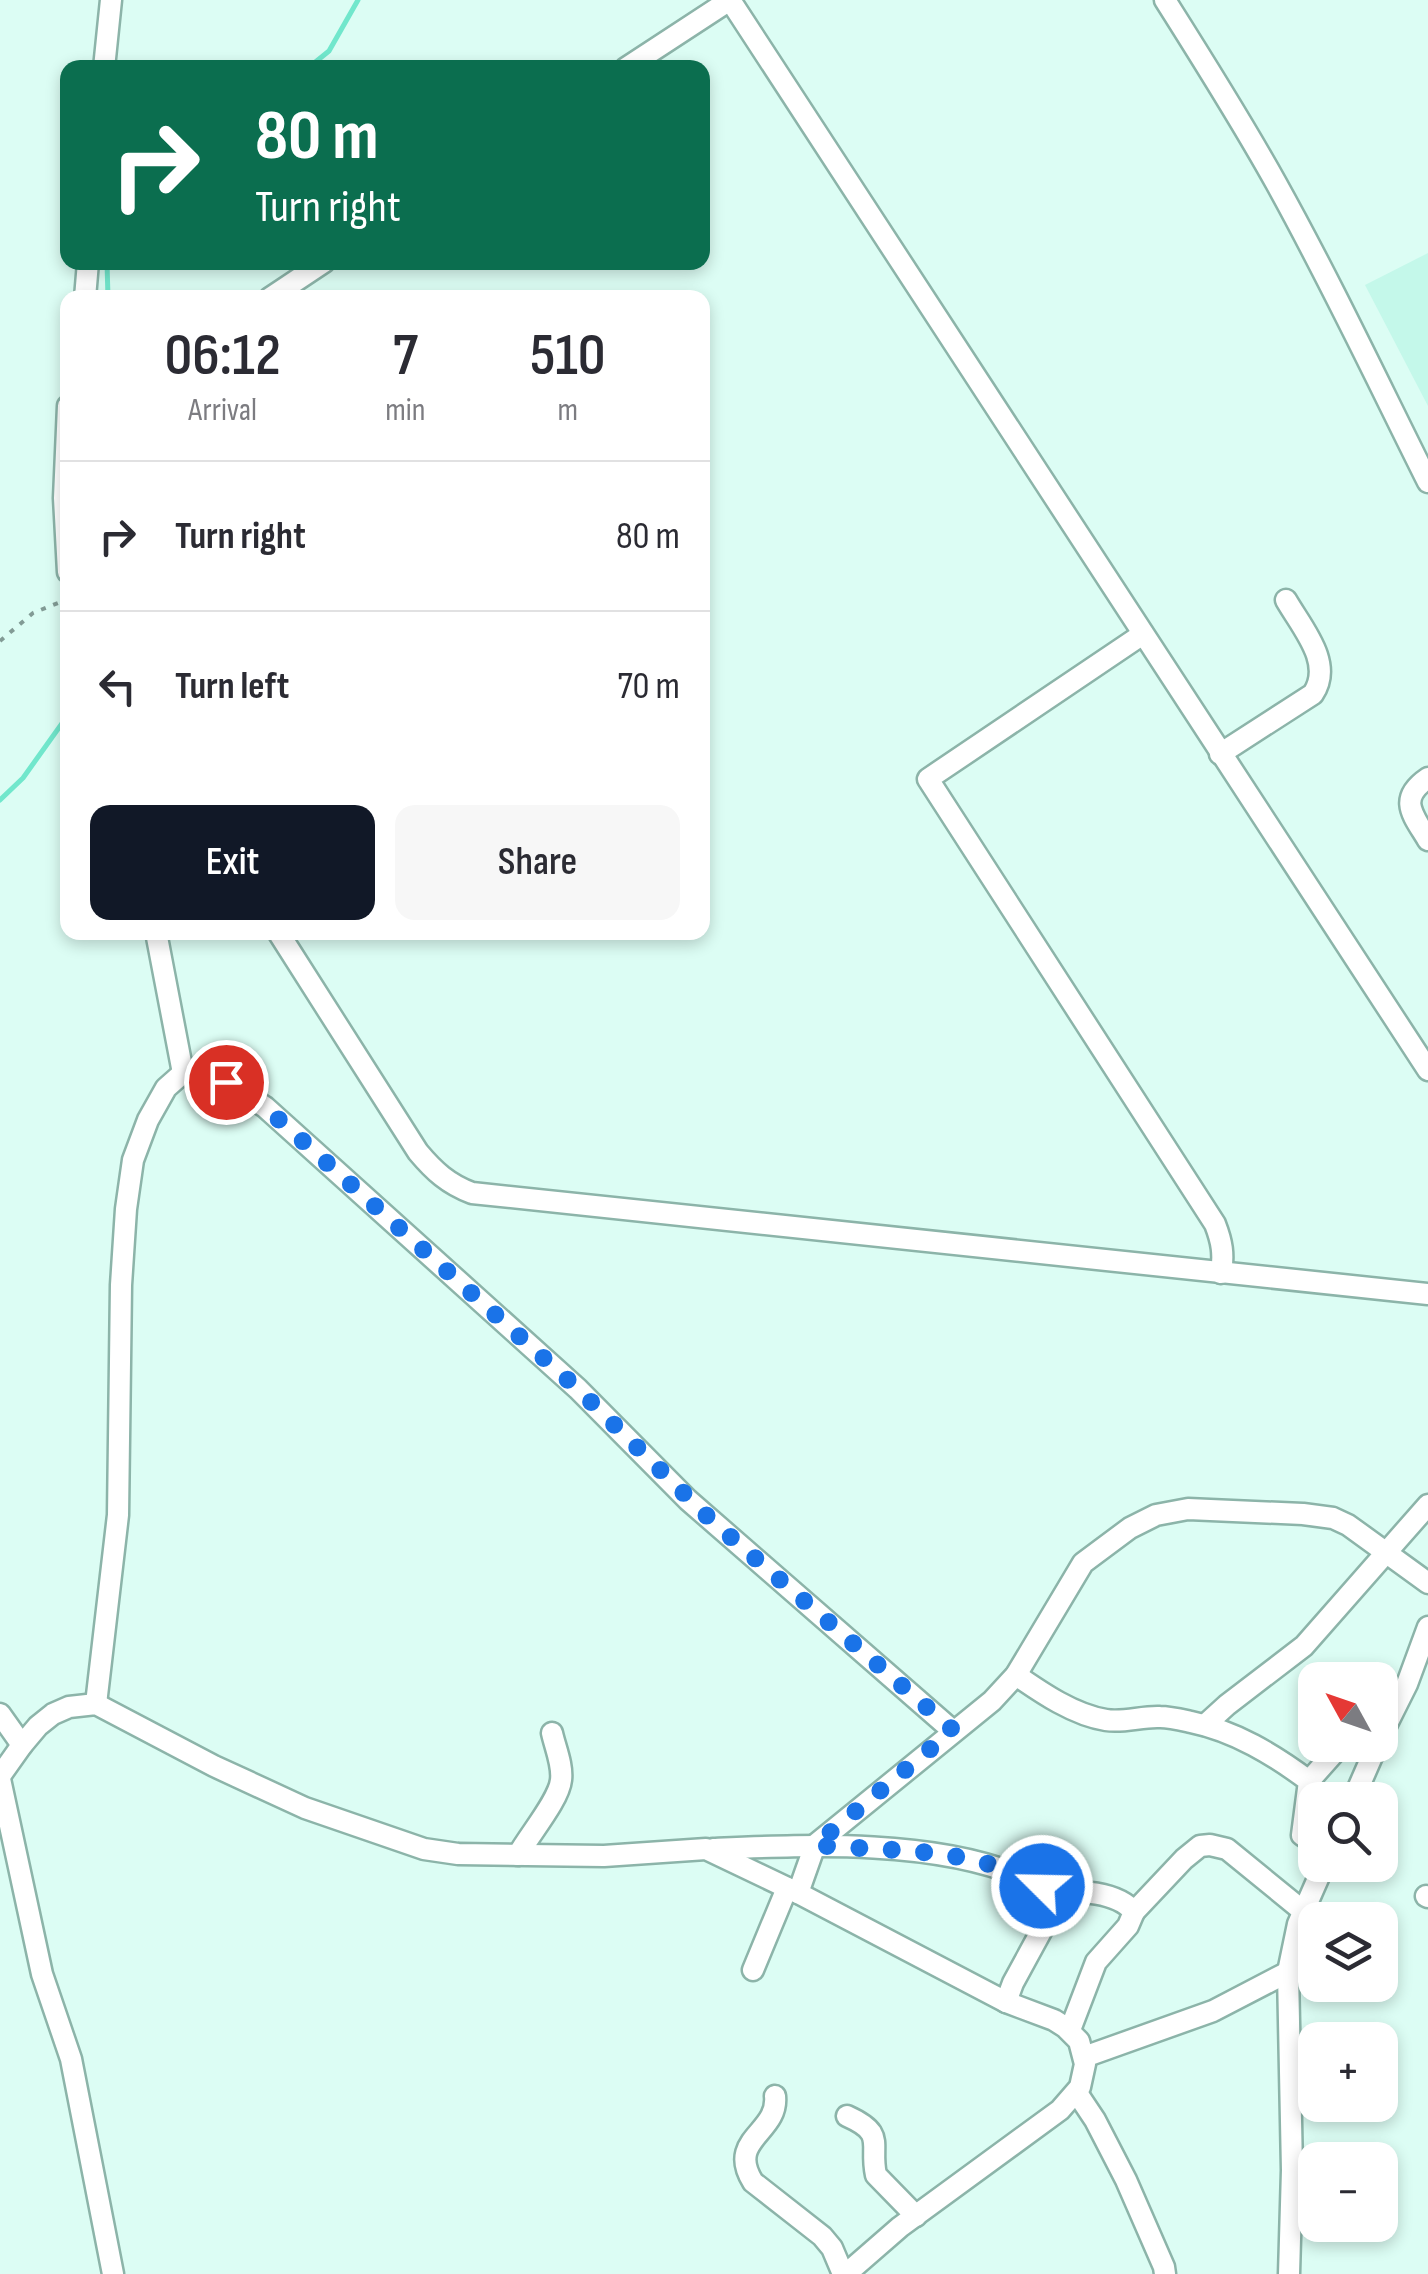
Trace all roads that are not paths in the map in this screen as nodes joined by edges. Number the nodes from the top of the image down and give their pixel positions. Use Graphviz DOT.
graph roads {
  1 [pos="111,0"];
  2 [pos="730,0"];
  3 [pos="1165,0"];
  4 [pos="105,60"];
  5 [pos="638,60"];
  6 [pos="312,270"];
  7 [pos="282,290"];
  8 [pos="1428,482"];
  9 [pos="1286,600"];
  10 [pos="1143,634"];
  11 [pos="1220,754"];
  12 [pos="1428,778"];
  13 [pos="1428,840"];
  14 [pos="157,940"];
  15 [pos="283,940"];
  16 [pos="1428,1070"];
  17 [pos="183,1072"];
  18 [pos="1221,1273"];
  19 [pos="1428,1294"];
  20 [pos="1428,1505"];
  21 [pos="1386,1554"];
  22 [pos="1428,1583"];
  23 [pos="1428,1627"];
  24 [pos="1016,1674"];
  25 [pos="1398,1701"];
  26 [pos="96,1704"];
  27 [pos="0,1714"];
  28 [pos="1205,1726"];
  29 [pos="953,1730"];
  30 [pos="552,1733"];
  31 [pos="22,1745"];
  32 [pos="1326,1762"];
  33 [pos="0,1777"];
  34 [pos="1308,1782"];
  35 [pos="815,1845"];
  36 [pos="706,1849"];
  37 [pos="518,1855"];
  38 [pos="792,1891"];
  39 [pos="1053,1894"];
  40 [pos="1298,1907"];
  41 [pos="1134,1912"];
  42 [pos="1298,1931"];
  43 [pos="753,1970"];
  44 [pos="1288,1972"];
  45 [pos="1006,2002"];
  46 [pos="1070,2030"];
  47 [pos="1084,2056"];
  48 [pos="1076,2093"];
  49 [pos="774,2096"];
  50 [pos="846,2116"];
  51 [pos="916,2216"];
  52 [pos="113,2274"];
  53 [pos="844,2274"];
  54 [pos="1165,2274"];
  55 [pos="1289,2274"];
  1 -- 4 [label="street"];
  2 -- 5 [label="street"];
  2 -- 10 [label="street"];
  3 -- 8 [label="street"];
  6 -- 7 [label="street"];
  9 -- 11 [label="street"];
  10 -- 11 [label="street"];
  10 -- 18 [label="street"];
  11 -- 16 [label="street"];
  12 -- 13 [label="street"];
  14 -- 17 [label="street"];
  15 -- 18 [label="street"];
  17 -- 26 [label="street"];
  17 -- 29 [label="street"];
  18 -- 19 [label="street"];
  20 -- 21 [label="street"];
  21 -- 22 [label="street"];
  21 -- 24 [label="street"];
  21 -- 28 [label="street"];
  23 -- 25 [label="street"];
  24 -- 28 [label="street"];
  24 -- 29 [label="street"];
  26 -- 31 [label="street"];
  26 -- 37 [label="street"];
  27 -- 31 [label="street"];
  28 -- 34 [label="street"];
  29 -- 35 [label="street"];
  30 -- 37 [label="street"];
  31 -- 33 [label="street"];
  32 -- 34 [label="street"];
  33 -- 52 [label="street"];
  35 -- 36 [label="street"];
  35 -- 38 [label="street"];
  35 -- 39 [label="street"];
  36 -- 37 [label="street"];
  36 -- 38 [label="street"];
  38 -- 43 [label="street"];
  38 -- 45 [label="street"];
  39 -- 41 [label="street"];
  39 -- 45 [label="street"];
  40 -- 41 [label="street"];
  41 -- 46 [label="street"];
  42 -- 44 [label="street"];
  44 -- 47 [label="street"];
  44 -- 55 [label="street"];
  45 -- 46 [label="street"];
  46 -- 47 [label="street"];
  47 -- 48 [label="street"];
  48 -- 51 [label="street"];
  48 -- 54 [label="street"];
  49 -- 53 [label="street"];
  50 -- 51 [label="street"];
  51 -- 53 [label="street"];
}
